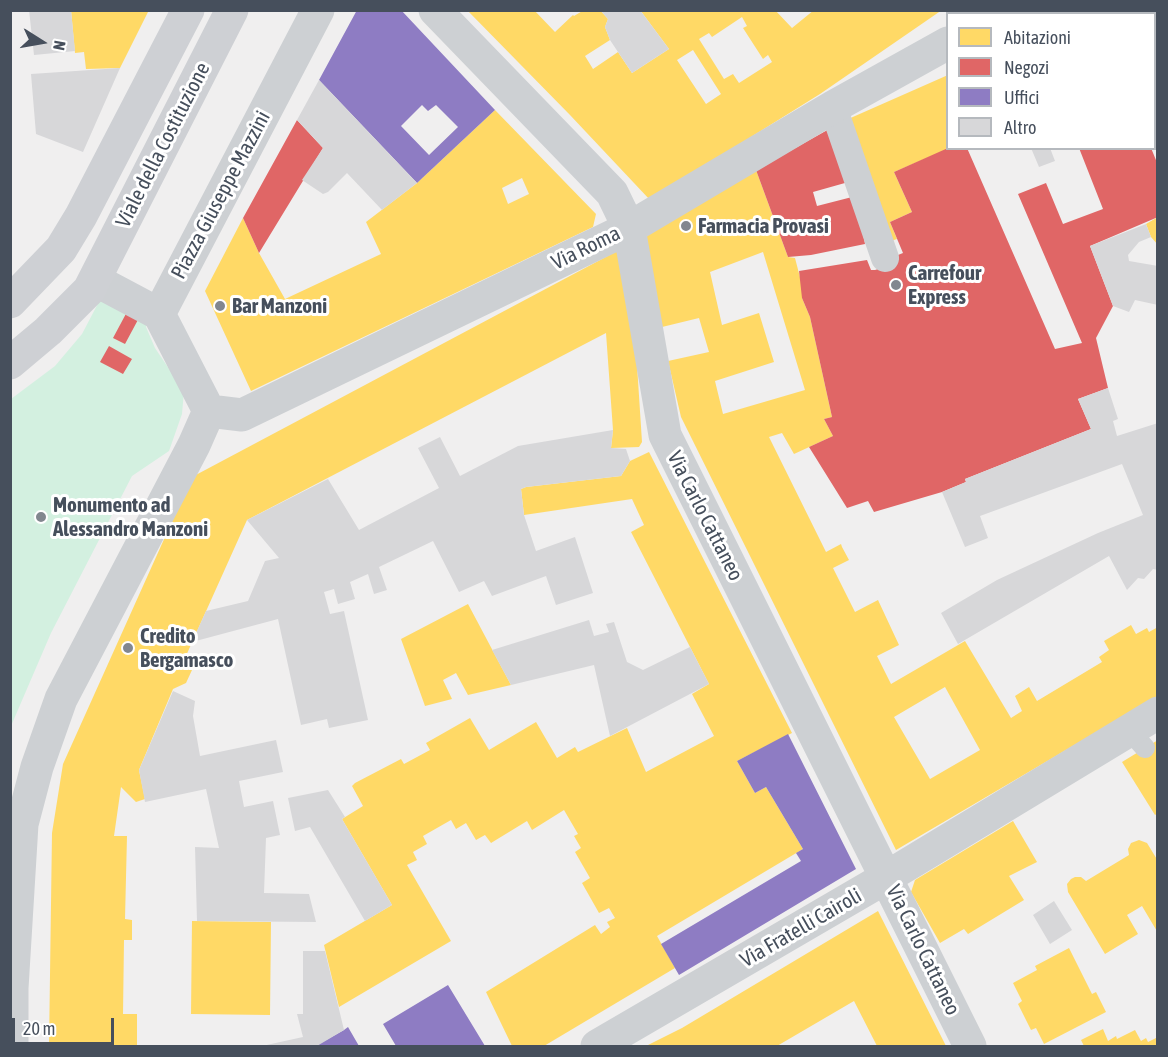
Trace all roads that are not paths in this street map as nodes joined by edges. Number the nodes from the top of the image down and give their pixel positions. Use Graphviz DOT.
graph roads {
  1 [pos="188,10"];
  2 [pos="232,10"];
  3 [pos="318,10"];
  4 [pos="435,10"];
  5 [pos="946,44"];
  6 [pos="833,106"];
  7 [pos="628,228"];
  8 [pos="885,258"];
  9 [pos="95,280"];
  10 [pos="11,302"];
  11 [pos="159,314"];
  12 [pos="10,363"];
  13 [pos="209,411"];
  14 [pos="1158,713"];
  15 [pos="887,877"];
  16 [pos="12,1047"];
  17 [pos="597,1047"];
  18 [pos="970,1047"];
  1 -- 10 [label="main road, Viale della Costituzione"];
  2 -- 9 [label="main road, Viale della Costituzione"];
  3 -- 11 [label="street, Piazza Giuseppe Mazzini"];
  4 -- 7 [label="street, Via Carlo Cattaneo"];
  5 -- 6 [label="street, Via Roma"];
  6 -- 7 [label="street, Via Roma"];
  6 -- 8 [label="street"];
  7 -- 13 [label="street, Via Roma"];
  7 -- 15 [label="street, Via Carlo Cattaneo"];
  9 -- 11 [label="street"];
  9 -- 12 [label="main road, Viale della Costituzione"];
  11 -- 13 [label="street"];
  13 -- 16 [label="street"];
  14 -- 15 [label="street, Via Fratelli Cairoli"];
  15 -- 17 [label="street, Via Fratelli Cairoli"];
  15 -- 18 [label="street, Via Carlo Cattaneo"];
}
